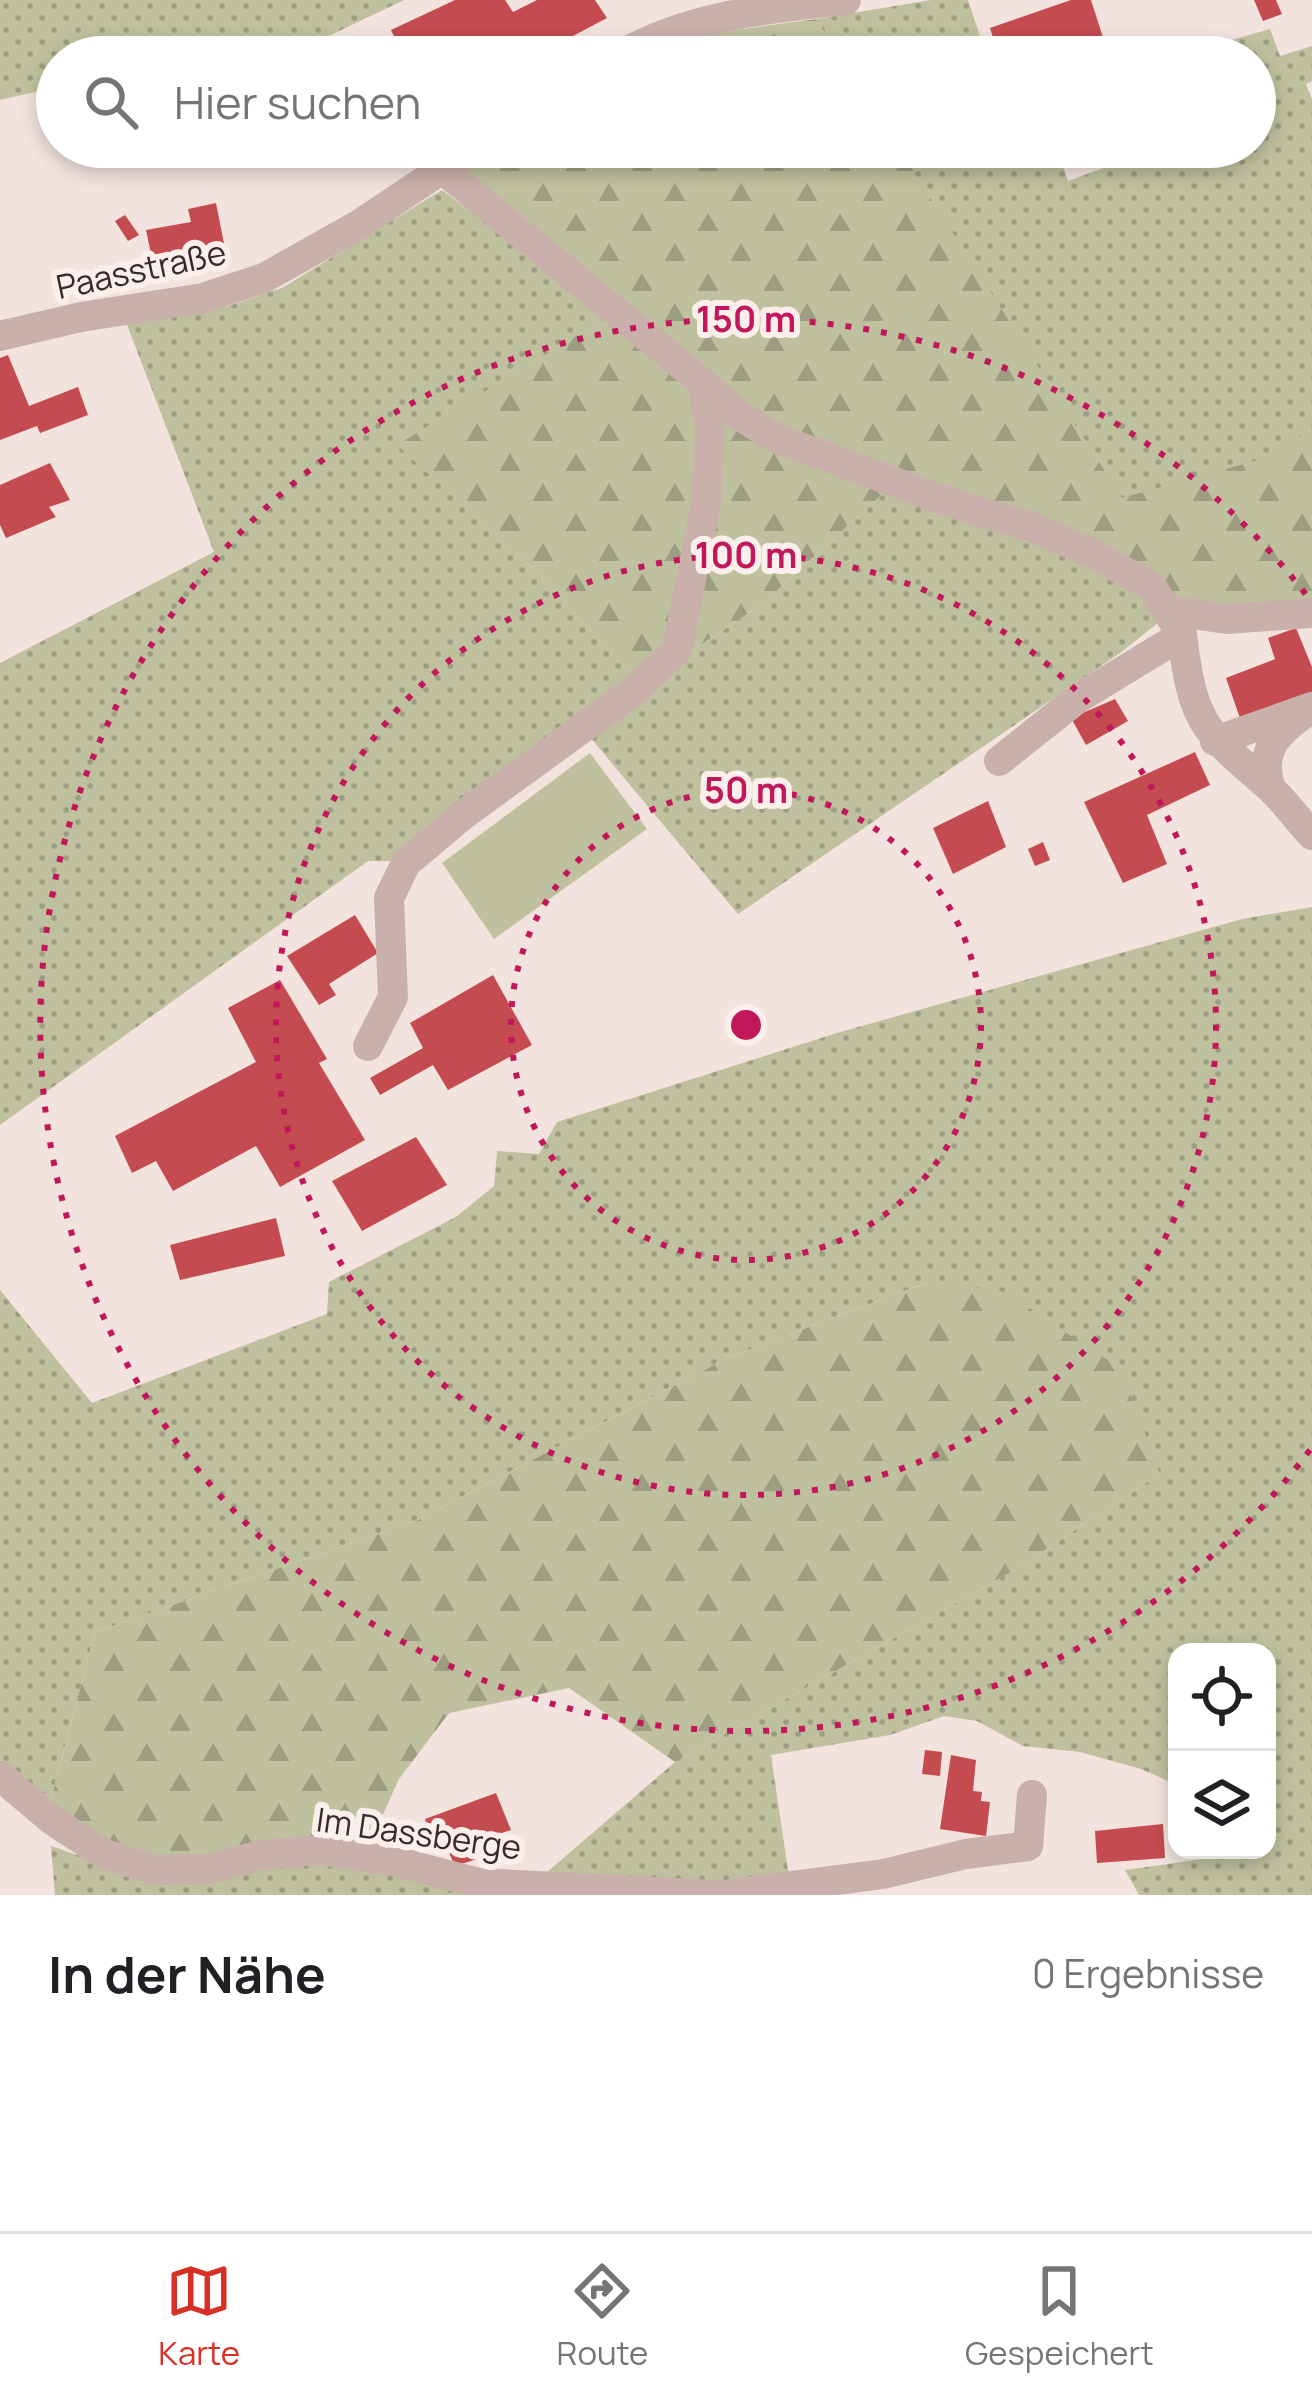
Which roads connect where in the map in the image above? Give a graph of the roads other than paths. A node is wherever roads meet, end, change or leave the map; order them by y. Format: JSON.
{"nodes":[{"id":1,"x":847,"y":0,"type":"edge"},
{"id":2,"x":653,"y":36,"type":"edge"},
{"id":3,"x":442,"y":169,"type":"joint"},
{"id":4,"x":0,"y":336,"type":"edge"},
{"id":5,"x":703,"y":383,"type":"junction"},
{"id":6,"x":1312,"y":613,"type":"edge"},
{"id":7,"x":1174,"y":622,"type":"junction"},
{"id":8,"x":1312,"y":707,"type":"edge"},
{"id":9,"x":1215,"y":741,"type":"junction"},
{"id":10,"x":999,"y":761,"type":"dead end"},
{"id":11,"x":1270,"y":788,"type":"junction"},
{"id":12,"x":1312,"y":835,"type":"edge"},
{"id":13,"x":368,"y":1046,"type":"dead end"},
{"id":14,"x":0,"y":1776,"type":"edge"},
{"id":15,"x":1031,"y":1795,"type":"dead end"},
{"id":16,"x":719,"y":1895,"type":"edge"}],
"edges":[{"from":1,"to":2,"type":"street"},
{"from":3,"to":4,"type":"street","name":"Paasstraße"},
{"from":3,"to":5,"type":"street"},
{"from":5,"to":7,"type":"street"},
{"from":5,"to":13,"type":"street"},
{"from":6,"to":7,"type":"street"},
{"from":7,"to":9,"type":"street"},
{"from":7,"to":10,"type":"street"},
{"from":8,"to":9,"type":"street"},
{"from":8,"to":11,"type":"street"},
{"from":9,"to":11,"type":"street"},
{"from":11,"to":12,"type":"street"},
{"from":14,"to":16,"type":"street","name":"Im Dassberge"},
{"from":15,"to":16,"type":"street","name":"Im Dassberge"}]}
